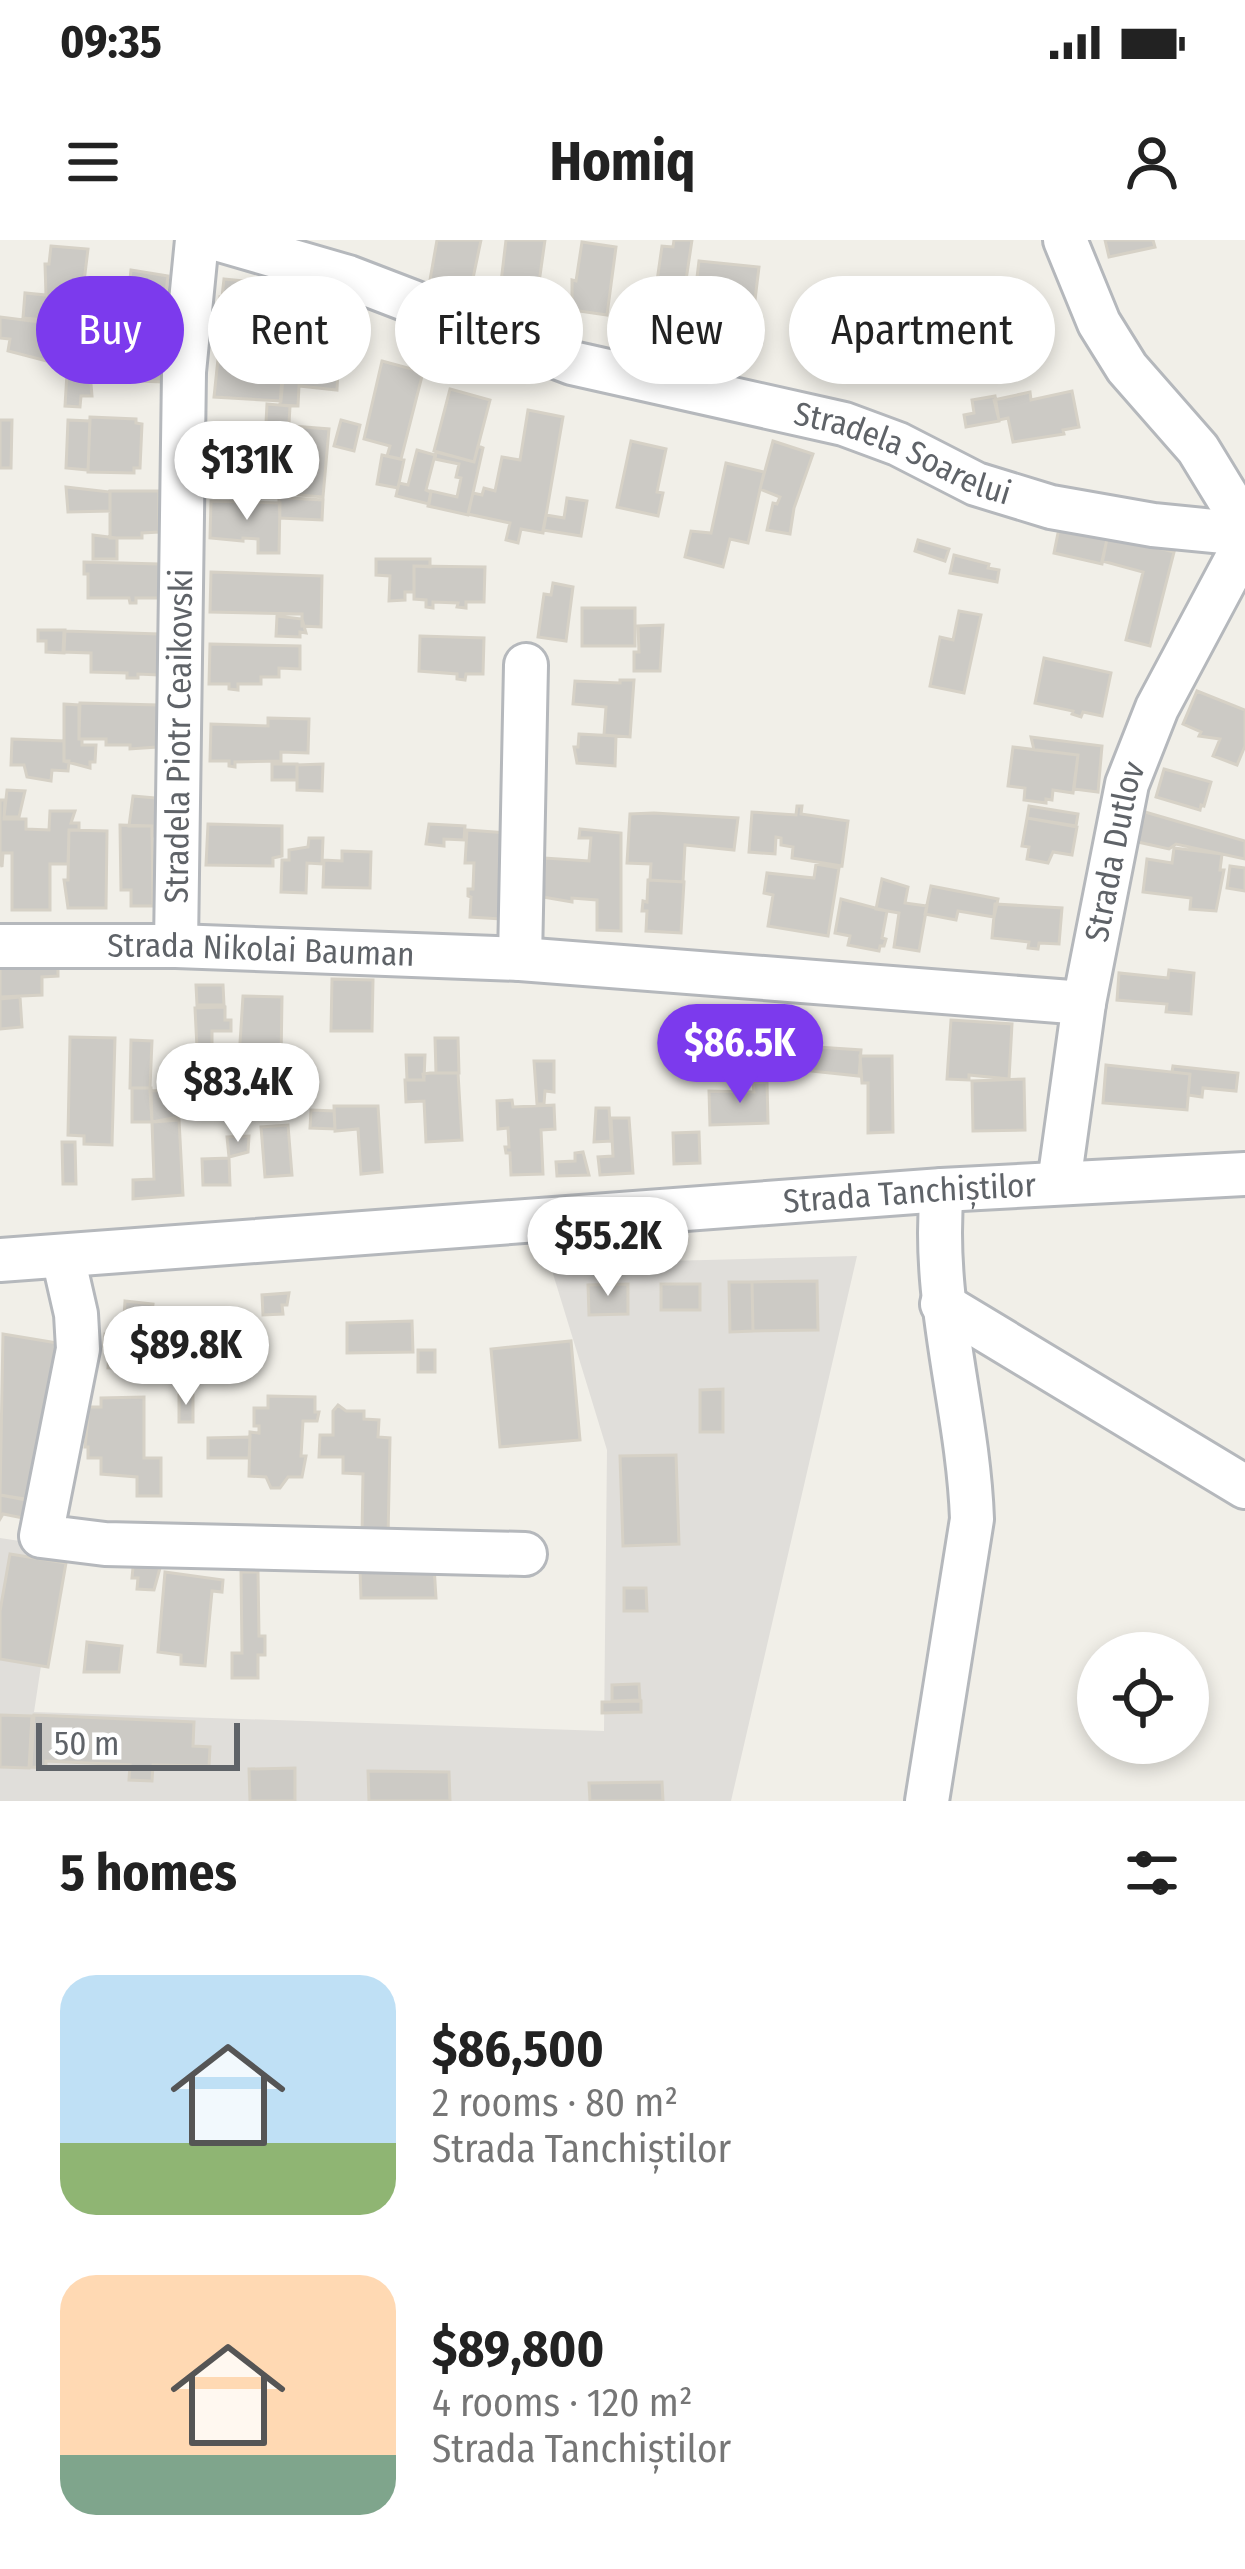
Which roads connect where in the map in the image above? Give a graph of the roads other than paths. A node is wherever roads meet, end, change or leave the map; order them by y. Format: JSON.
{"nodes":[{"id":1,"x":197,"y":240,"type":"edge"},
{"id":2,"x":220,"y":240,"type":"edge"},
{"id":3,"x":1065,"y":240,"type":"edge"},
{"id":4,"x":1245,"y":534,"type":"edge"},
{"id":5,"x":526,"y":665,"type":"dead end"},
{"id":6,"x":0,"y":946,"type":"edge"},
{"id":7,"x":176,"y":946,"type":"junction"},
{"id":8,"x":520,"y":958,"type":"junction"},
{"id":9,"x":1084,"y":1004,"type":"junction"},
{"id":10,"x":1245,"y":1174,"type":"edge"},
{"id":11,"x":1059,"y":1183,"type":"junction"},
{"id":12,"x":942,"y":1190,"type":"junction"},
{"id":13,"x":63,"y":1257,"type":"junction"},
{"id":14,"x":0,"y":1260,"type":"edge"},
{"id":15,"x":942,"y":1304,"type":"junction"},
{"id":16,"x":1245,"y":1487,"type":"edge"},
{"id":17,"x":525,"y":1554,"type":"dead end"},
{"id":18,"x":927,"y":1801,"type":"edge"}],
"edges":[{"from":1,"to":7,"type":"street","name":"Stradela Piotr Ceaikovski"},
{"from":2,"to":4,"type":"street","name":"Stradela Soarelui"},
{"from":3,"to":4,"type":"street"},
{"from":4,"to":9,"type":"street","name":"Strada Dutlov"},
{"from":5,"to":8,"type":"street"},
{"from":6,"to":7,"type":"street","name":"Strada Nikolai Bauman"},
{"from":7,"to":8,"type":"street","name":"Strada Nikolai Bauman"},
{"from":8,"to":9,"type":"street","name":"Strada Nikolai Bauman"},
{"from":9,"to":11,"type":"street","name":"Strada Dutlov"},
{"from":10,"to":11,"type":"street","name":"Strada Tanchiștilor"},
{"from":11,"to":12,"type":"street","name":"Strada Tanchiștilor"},
{"from":12,"to":13,"type":"street","name":"Strada Tanchiștilor"},
{"from":12,"to":15,"type":"street"},
{"from":13,"to":14,"type":"street","name":"Strada Tanchiștilor"},
{"from":13,"to":17,"type":"street"},
{"from":15,"to":16,"type":"street"},
{"from":15,"to":18,"type":"street"}]}
